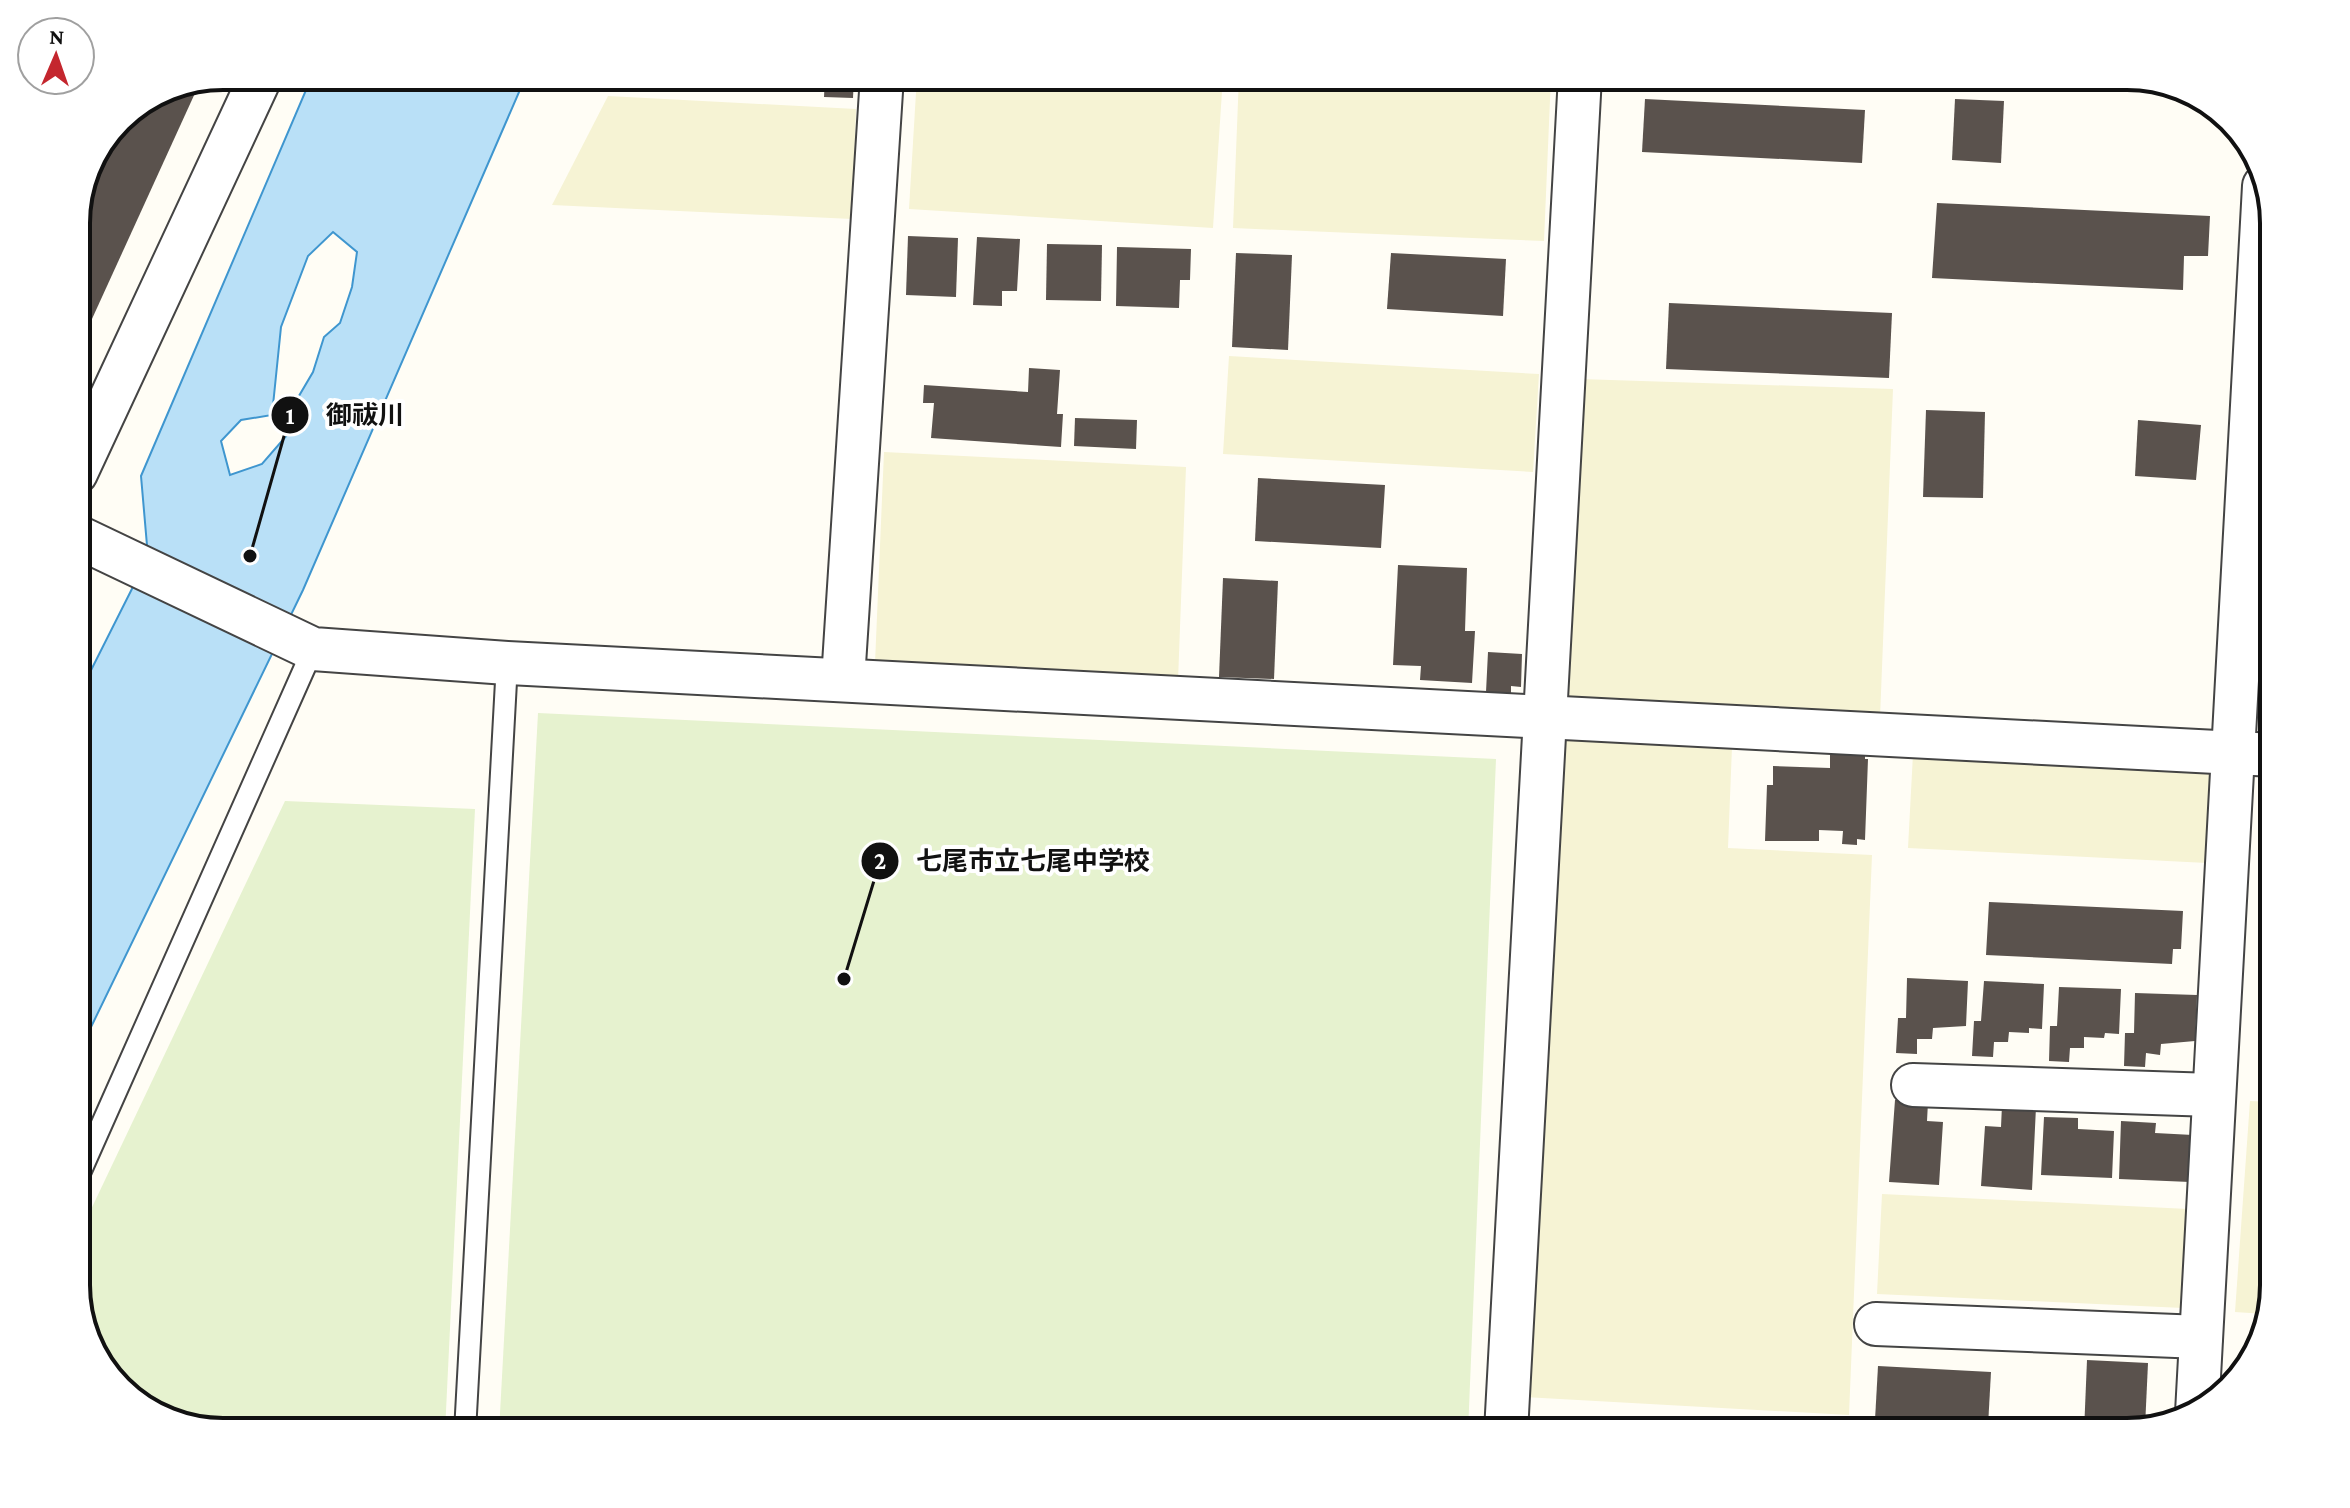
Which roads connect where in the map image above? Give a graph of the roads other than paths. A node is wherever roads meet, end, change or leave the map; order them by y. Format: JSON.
{"nodes":[{"id":1,"x":254,"y":90,"type":"edge"},
{"id":2,"x":881,"y":90,"type":"edge"},
{"id":3,"x":1579,"y":90,"type":"edge"},
{"id":4,"x":2260,"y":259,"type":"edge"},
{"id":5,"x":90,"y":443,"type":"edge"},
{"id":6,"x":90,"y":543,"type":"edge"},
{"id":7,"x":313,"y":649,"type":"junction"},
{"id":8,"x":507,"y":663,"type":"junction"},
{"id":9,"x":843,"y":680,"type":"junction"},
{"id":10,"x":1545,"y":716,"type":"junction"},
{"id":11,"x":2233,"y":752,"type":"junction"},
{"id":12,"x":2260,"y":754,"type":"edge"},
{"id":13,"x":1913,"y":1085,"type":"dead end"},
{"id":14,"x":2213,"y":1095,"type":"junction"},
{"id":15,"x":90,"y":1151,"type":"edge"},
{"id":16,"x":1876,"y":1324,"type":"dead end"},
{"id":17,"x":2201,"y":1337,"type":"junction"},
{"id":18,"x":2198,"y":1398,"type":"edge"},
{"id":19,"x":466,"y":1418,"type":"edge"},
{"id":20,"x":1507,"y":1418,"type":"edge"}],
"edges":[{"from":1,"to":5,"type":"street"},
{"from":2,"to":9,"type":"street"},
{"from":3,"to":10,"type":"street"},
{"from":4,"to":11,"type":"street"},
{"from":6,"to":7,"type":"street"},
{"from":7,"to":8,"type":"street"},
{"from":7,"to":15,"type":"lane"},
{"from":8,"to":9,"type":"street"},
{"from":8,"to":19,"type":"lane"},
{"from":9,"to":10,"type":"street"},
{"from":10,"to":11,"type":"street"},
{"from":10,"to":20,"type":"street"},
{"from":11,"to":12,"type":"street"},
{"from":11,"to":14,"type":"street"},
{"from":13,"to":14,"type":"street"},
{"from":14,"to":17,"type":"street"},
{"from":16,"to":17,"type":"street"},
{"from":17,"to":18,"type":"street"}]}
